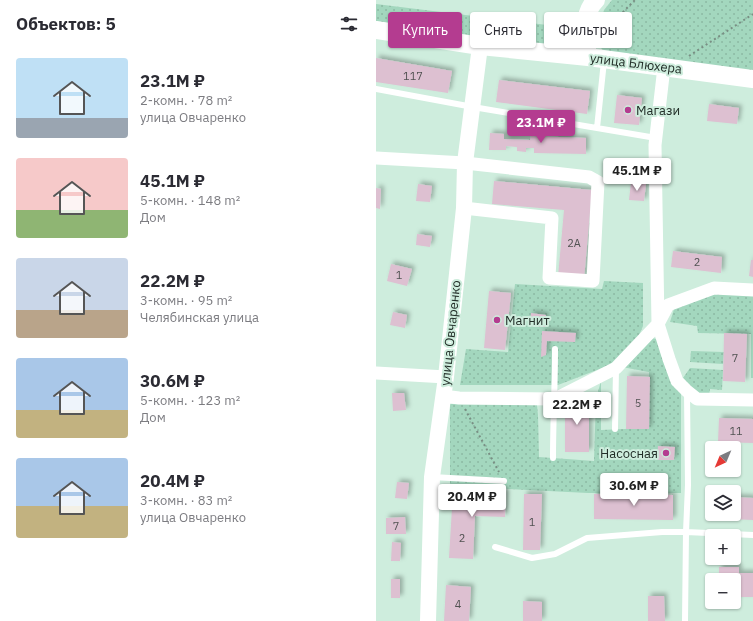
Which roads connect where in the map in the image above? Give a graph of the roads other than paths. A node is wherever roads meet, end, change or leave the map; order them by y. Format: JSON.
{"nodes":[{"id":1,"x":596,"y":0,"type":"edge"},
{"id":2,"x":376,"y":30,"type":"edge"},
{"id":3,"x":470,"y":44,"type":"edge"},
{"id":4,"x":480,"y":48,"type":"edge"},
{"id":5,"x":507,"y":48,"type":"edge"},
{"id":6,"x":602,"y":55,"type":"junction"},
{"id":7,"x":664,"y":67,"type":"junction"},
{"id":8,"x":753,"y":78,"type":"edge"},
{"id":9,"x":376,"y":89,"type":"edge"},
{"id":10,"x":473,"y":107,"type":"junction"},
{"id":11,"x":597,"y":128,"type":"junction"},
{"id":12,"x":656,"y":138,"type":"junction"},
{"id":13,"x":376,"y":158,"type":"edge"},
{"id":14,"x":465,"y":163,"type":"junction"},
{"id":15,"x":464,"y":208,"type":"junction"},
{"id":16,"x":753,"y":290,"type":"edge"},
{"id":17,"x":658,"y":324,"type":"junction"},
{"id":18,"x":555,"y":349,"type":"dead end"},
{"id":19,"x":616,"y":368,"type":"junction"},
{"id":20,"x":376,"y":373,"type":"edge"},
{"id":21,"x":446,"y":377,"type":"junction"},
{"id":22,"x":687,"y":391,"type":"junction"},
{"id":23,"x":451,"y":397,"type":"junction"},
{"id":24,"x":555,"y":399,"type":"junction"},
{"id":25,"x":753,"y":400,"type":"edge"},
{"id":26,"x":615,"y":430,"type":"dead end"},
{"id":27,"x":553,"y":458,"type":"dead end"},
{"id":28,"x":432,"y":477,"type":"junction"},
{"id":29,"x":504,"y":481,"type":"road end"},
{"id":30,"x":686,"y":532,"type":"junction"},
{"id":31,"x":753,"y":535,"type":"edge"},
{"id":32,"x":495,"y":547,"type":"dead end"},
{"id":33,"x":428,"y":621,"type":"edge"},
{"id":34,"x":685,"y":621,"type":"edge"}],
"edges":[{"from":1,"to":6,"type":"main road"},
{"from":2,"to":3,"type":"main road","name":"улица Блюхера"},
{"from":4,"to":10,"type":"street","name":"улица Овчаренко"},
{"from":5,"to":6,"type":"main road","name":"улица Блюхера"},
{"from":6,"to":7,"type":"main road","name":"улица Блюхера"},
{"from":6,"to":11,"type":"lane"},
{"from":7,"to":8,"type":"main road","name":"улица Блюхера"},
{"from":7,"to":12,"type":"street"},
{"from":9,"to":10,"type":"lane"},
{"from":10,"to":11,"type":"lane"},
{"from":10,"to":14,"type":"street","name":"улица Овчаренко"},
{"from":11,"to":12,"type":"lane"},
{"from":12,"to":17,"type":"street"},
{"from":13,"to":14,"type":"street"},
{"from":14,"to":15,"type":"street","name":"улица Овчаренко"},
{"from":14,"to":15,"type":"street"},
{"from":15,"to":21,"type":"street","name":"улица Овчаренко"},
{"from":16,"to":17,"type":"street"},
{"from":17,"to":19,"type":"street"},
{"from":17,"to":22,"type":"street"},
{"from":18,"to":24,"type":"lane"},
{"from":19,"to":24,"type":"street"},
{"from":19,"to":26,"type":"lane"},
{"from":20,"to":21,"type":"street"},
{"from":21,"to":23,"type":"street","name":"улица Овчаренко"},
{"from":22,"to":25,"type":"street"},
{"from":22,"to":30,"type":"lane"},
{"from":23,"to":24,"type":"street"},
{"from":23,"to":28,"type":"street","name":"улица Овчаренко"},
{"from":24,"to":27,"type":"lane"},
{"from":28,"to":29,"type":"lane"},
{"from":28,"to":33,"type":"street","name":"улица Овчаренко"},
{"from":30,"to":31,"type":"lane"},
{"from":30,"to":32,"type":"lane"},
{"from":30,"to":34,"type":"lane"}]}
